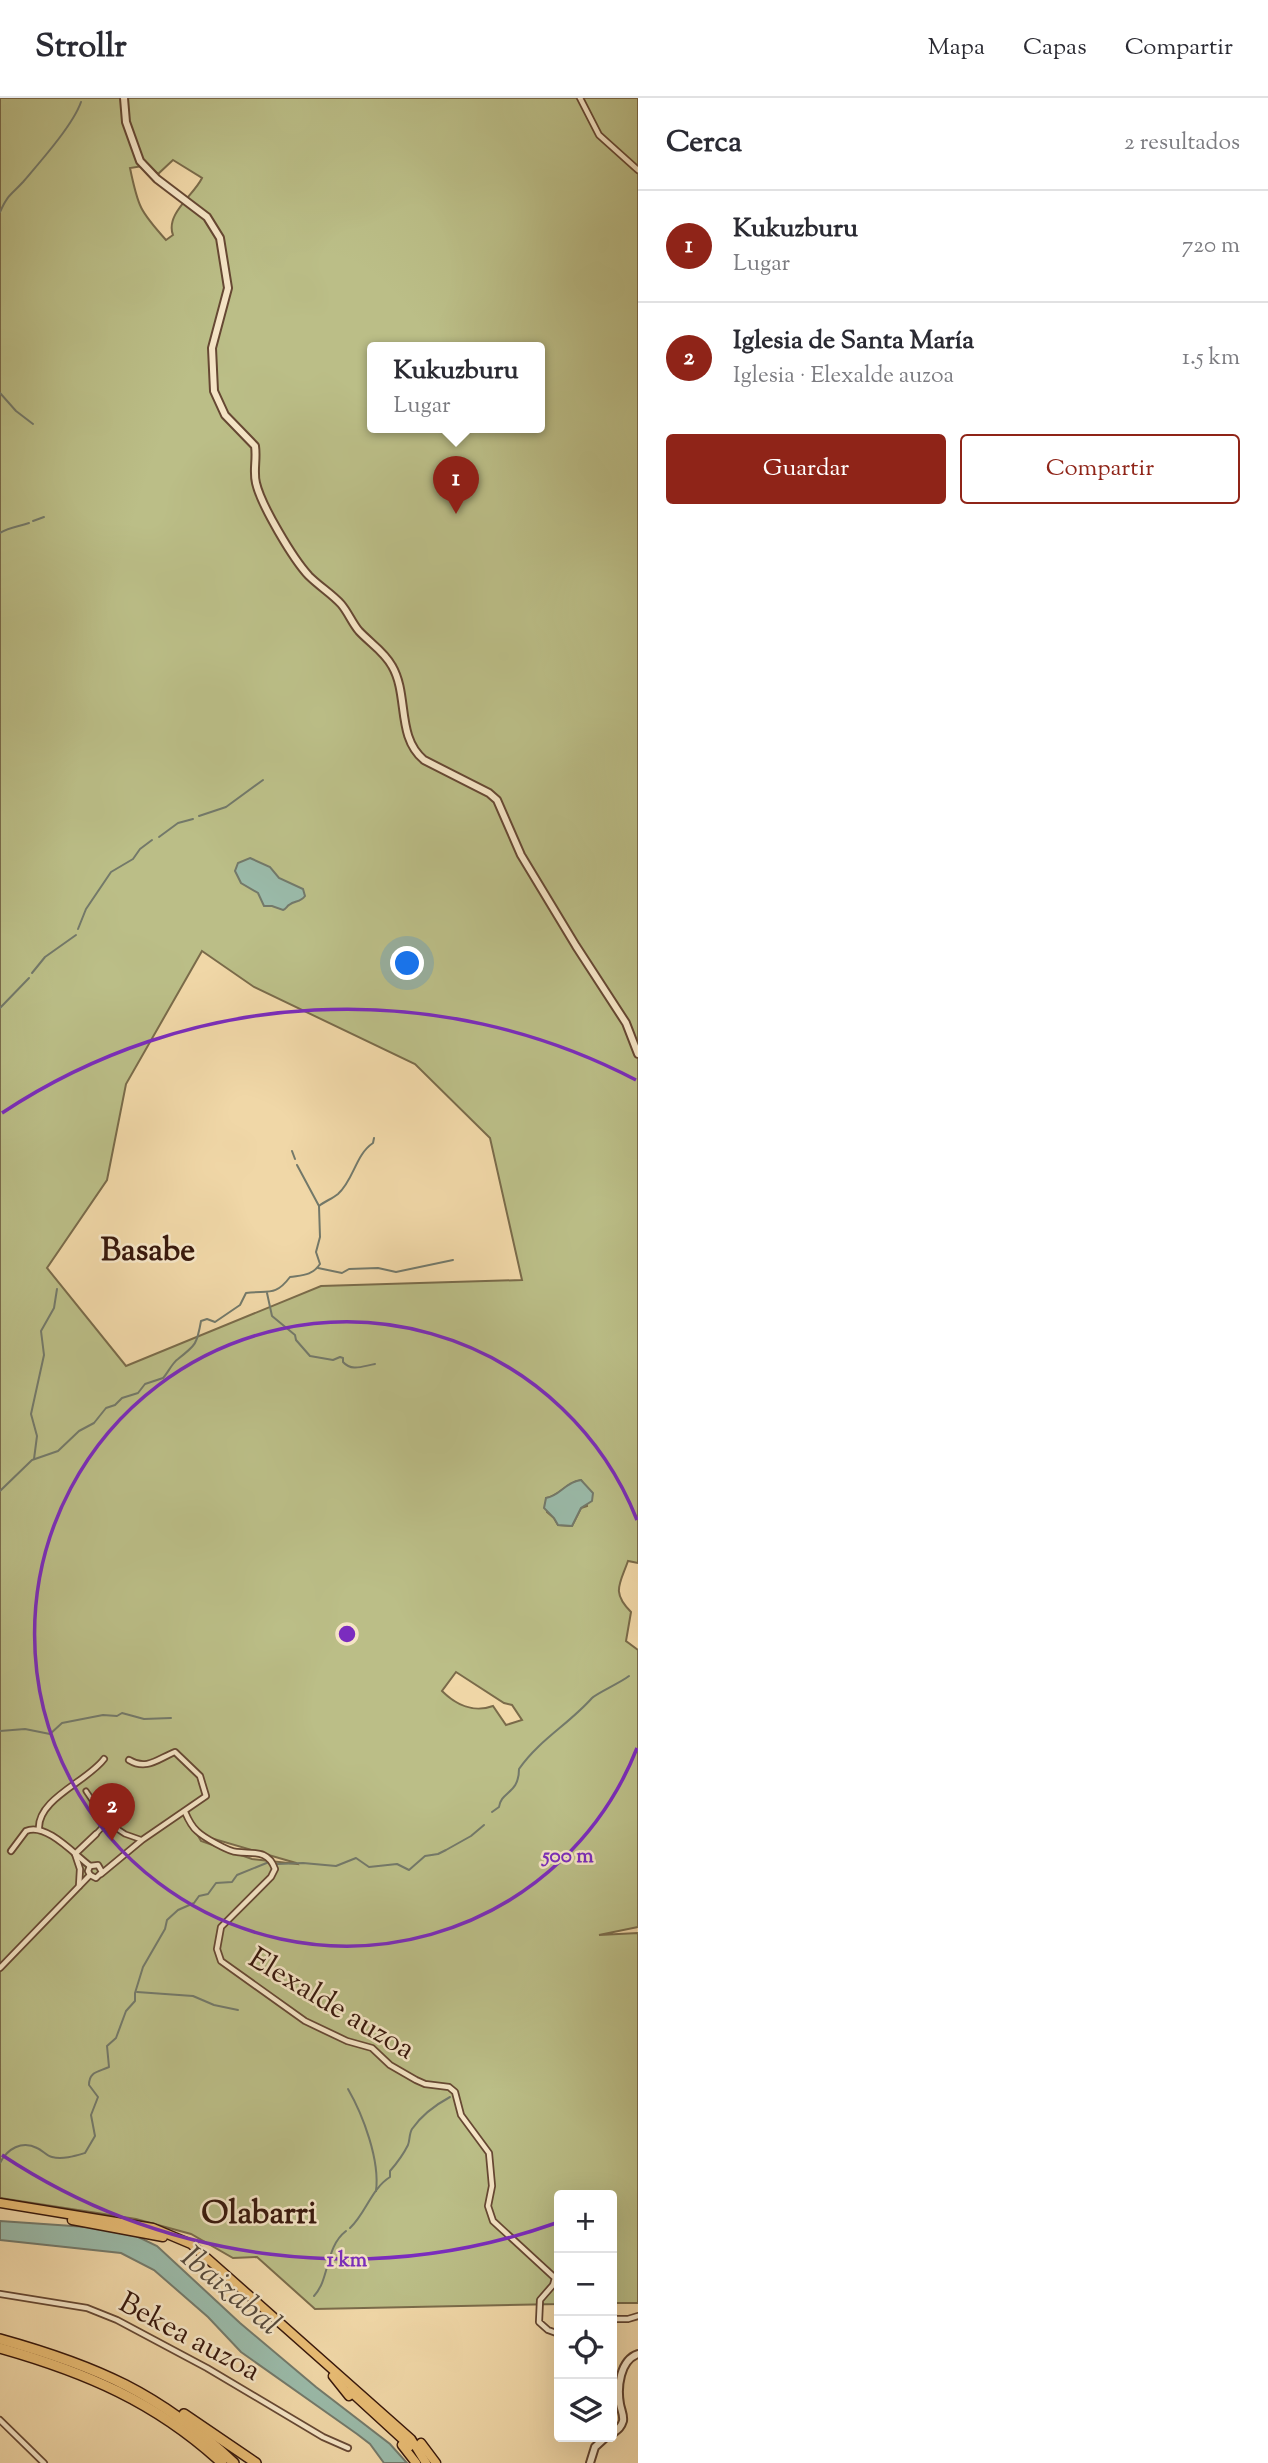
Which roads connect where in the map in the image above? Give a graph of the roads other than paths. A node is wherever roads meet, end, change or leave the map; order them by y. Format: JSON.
{"nodes":[{"id":1,"x":124,"y":98,"type":"edge"},
{"id":2,"x":580,"y":98,"type":"edge"},
{"id":3,"x":638,"y":170,"type":"edge"},
{"id":4,"x":638,"y":1054,"type":"edge"},
{"id":5,"x":104,"y":1759,"type":"dead end"},
{"id":6,"x":129,"y":1760,"type":"dead end"},
{"id":7,"x":86,"y":1791,"type":"dead end"},
{"id":8,"x":185,"y":1812,"type":"junction"},
{"id":9,"x":107,"y":1822,"type":"junction"},
{"id":10,"x":38,"y":1829,"type":"junction"},
{"id":11,"x":96,"y":1834,"type":"joint"},
{"id":12,"x":142,"y":1840,"type":"junction"},
{"id":13,"x":11,"y":1852,"type":"dead end"},
{"id":14,"x":75,"y":1854,"type":"junction"},
{"id":15,"x":80,"y":1869,"type":"junction"},
{"id":16,"x":90,"y":1871,"type":"junction"},
{"id":17,"x":101,"y":1874,"type":"junction"},
{"id":18,"x":79,"y":1886,"type":"junction"},
{"id":19,"x":0,"y":1968,"type":"edge"},
{"id":20,"x":0,"y":2203,"type":"edge"},
{"id":21,"x":0,"y":2209,"type":"edge"},
{"id":22,"x":0,"y":2294,"type":"edge"},
{"id":23,"x":638,"y":2316,"type":"edge"},
{"id":24,"x":617,"y":2319,"type":"edge"},
{"id":25,"x":554,"y":2332,"type":"edge"},
{"id":26,"x":0,"y":2339,"type":"edge"},
{"id":27,"x":0,"y":2348,"type":"edge"},
{"id":28,"x":638,"y":2354,"type":"edge"},
{"id":29,"x":139,"y":2391,"type":"junction"},
{"id":30,"x":374,"y":2405,"type":"junction"},
{"id":31,"x":0,"y":2420,"type":"edge"},
{"id":32,"x":177,"y":2425,"type":"junction"},
{"id":33,"x":617,"y":2430,"type":"edge"},
{"id":34,"x":600,"y":2442,"type":"edge"},
{"id":35,"x":348,"y":2448,"type":"dead end"},
{"id":36,"x":44,"y":2463,"type":"edge"},
{"id":37,"x":214,"y":2463,"type":"edge"},
{"id":38,"x":222,"y":2463,"type":"edge"},
{"id":39,"x":234,"y":2463,"type":"edge"},
{"id":40,"x":256,"y":2463,"type":"edge"},
{"id":41,"x":421,"y":2463,"type":"edge"},
{"id":42,"x":436,"y":2463,"type":"edge"},
{"id":43,"x":590,"y":2463,"type":"edge"}],
"edges":[{"from":1,"to":4,"type":"street"},
{"from":2,"to":3,"type":"street"},
{"from":5,"to":10,"type":"street"},
{"from":6,"to":8,"type":"street"},
{"from":7,"to":9,"type":"street"},
{"from":8,"to":12,"type":"street"},
{"from":8,"to":25,"type":"street","name":"Elexalde auzoa"},
{"from":9,"to":11,"type":"street"},
{"from":9,"to":12,"type":"street"},
{"from":10,"to":13,"type":"street"},
{"from":10,"to":14,"type":"street"},
{"from":11,"to":14,"type":"street"},
{"from":12,"to":17,"type":"street"},
{"from":14,"to":15,"type":"street"},
{"from":14,"to":16,"type":"street"},
{"from":15,"to":16,"type":"street"},
{"from":15,"to":18,"type":"street"},
{"from":16,"to":17,"type":"street"},
{"from":16,"to":17,"type":"street"},
{"from":16,"to":18,"type":"street"},
{"from":18,"to":19,"type":"street"},
{"from":20,"to":30,"type":"highway"},
{"from":21,"to":41,"type":"highway"},
{"from":22,"to":35,"type":"street","name":"Bekea auzoa"},
{"from":23,"to":24,"type":"street"},
{"from":26,"to":29,"type":"highway"},
{"from":27,"to":32,"type":"highway"},
{"from":28,"to":33,"type":"street"},
{"from":29,"to":39,"type":"highway"},
{"from":29,"to":40,"type":"highway"},
{"from":30,"to":41,"type":"highway"},
{"from":30,"to":42,"type":"highway"},
{"from":31,"to":36,"type":"street"},
{"from":32,"to":37,"type":"highway"},
{"from":32,"to":38,"type":"highway"},
{"from":34,"to":43,"type":"street"}]}
